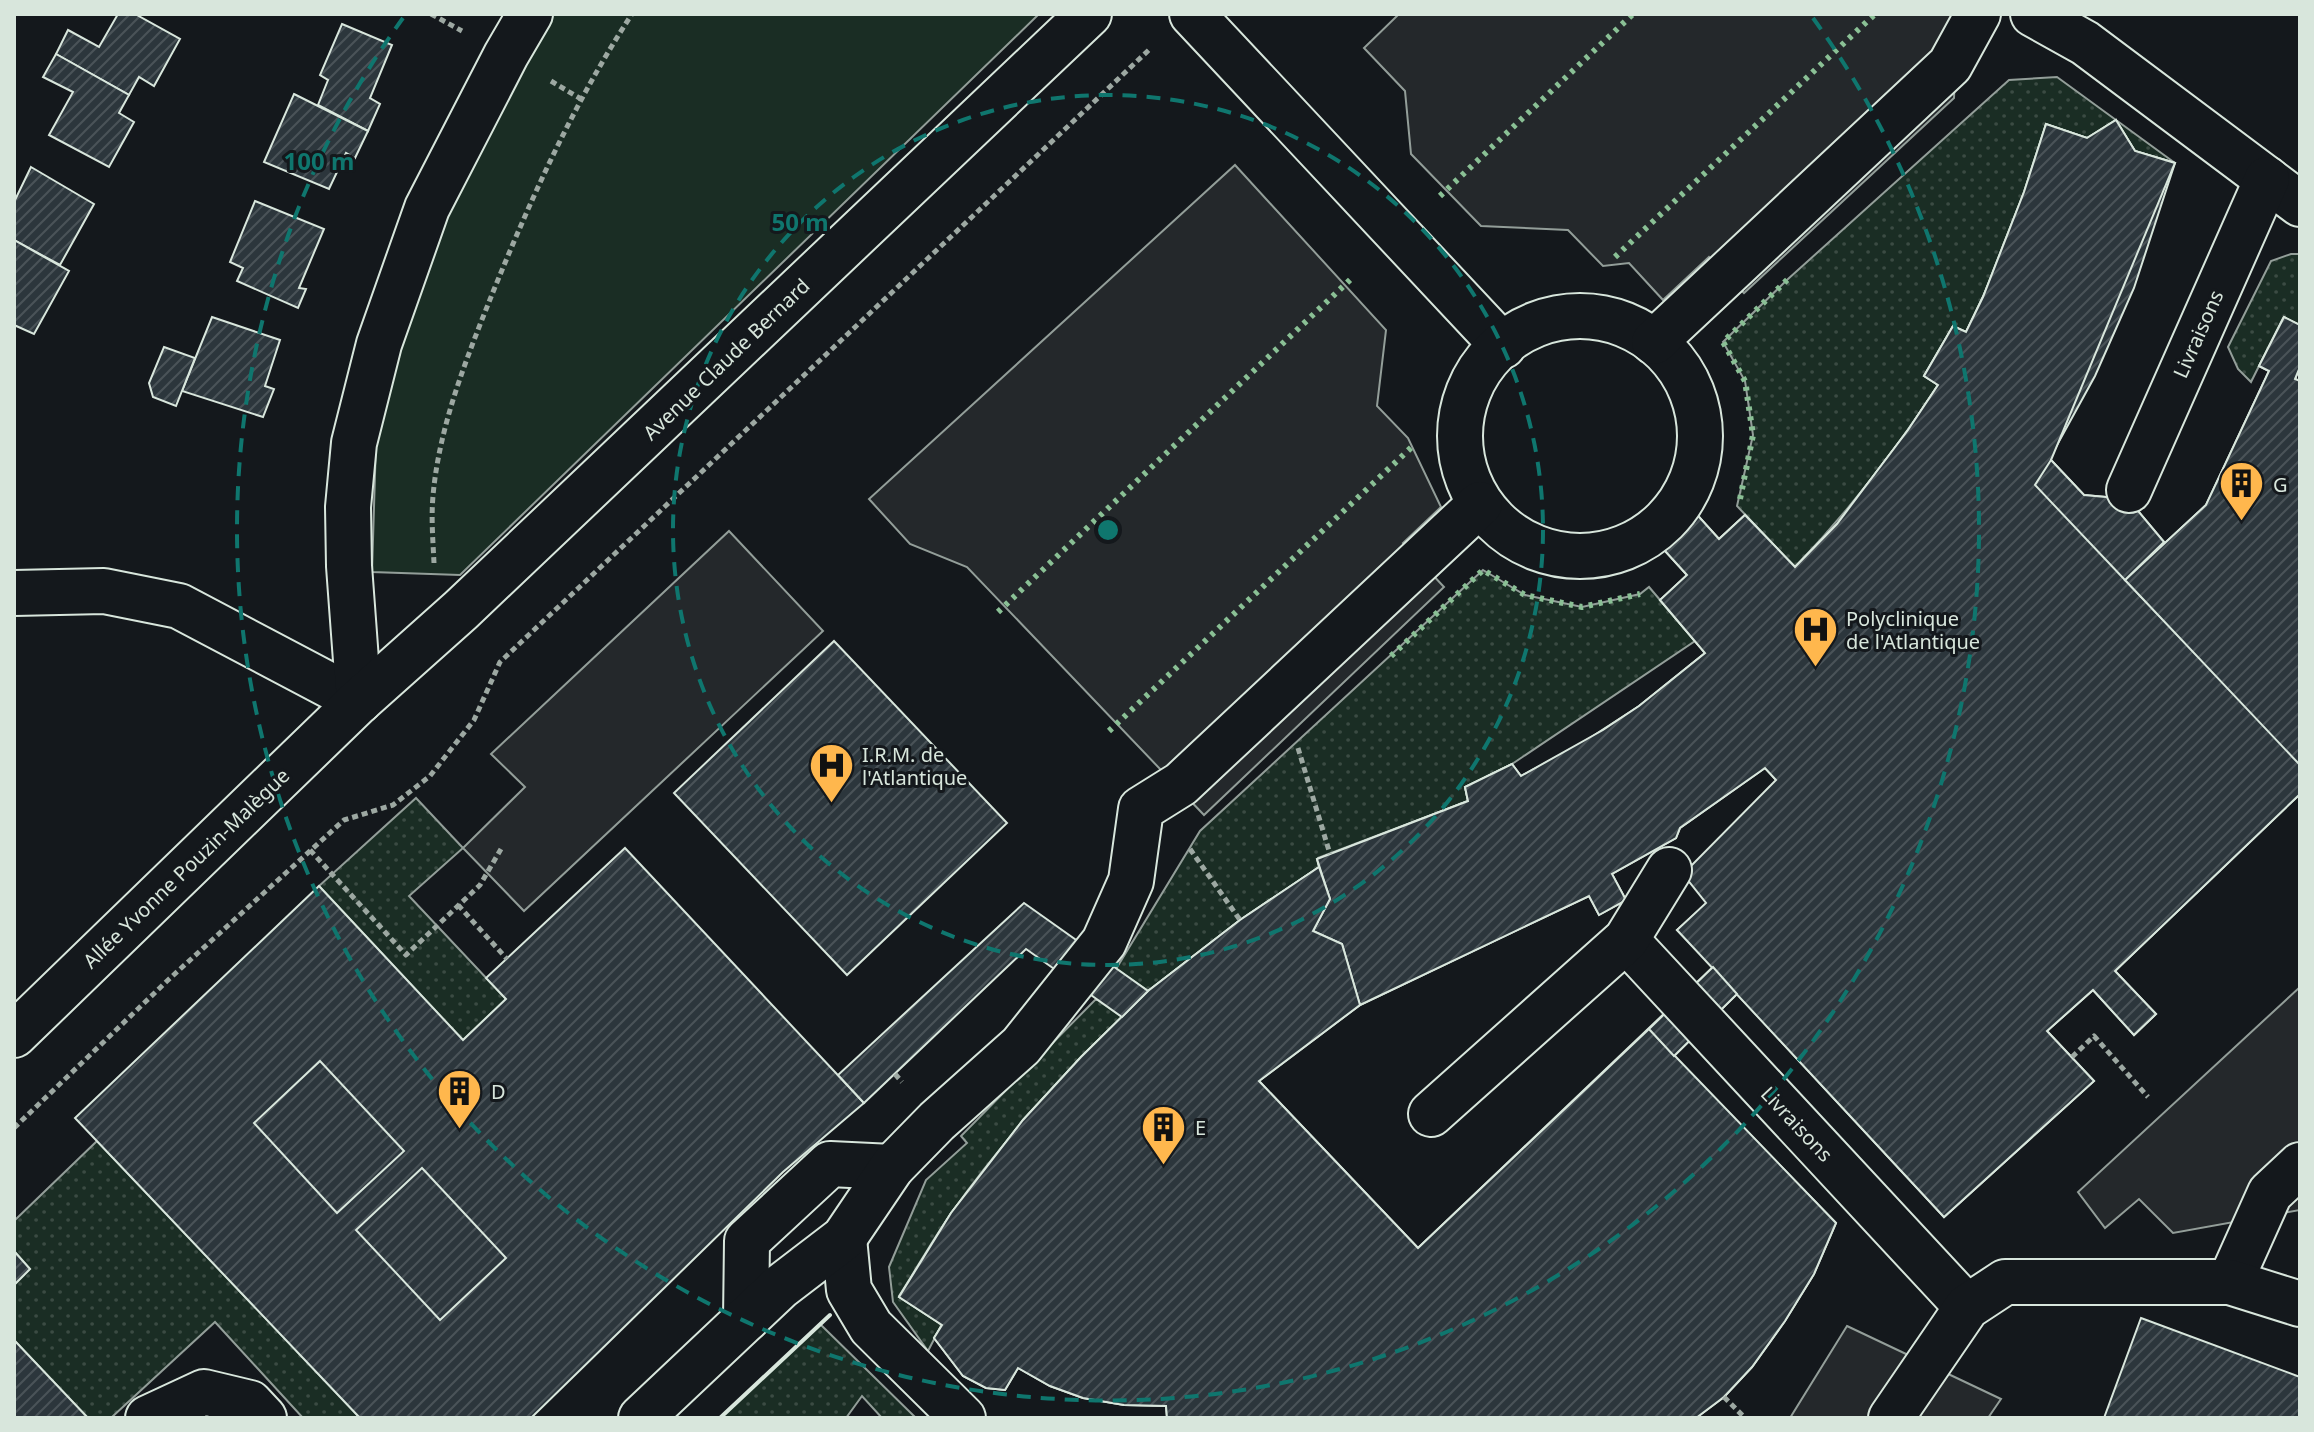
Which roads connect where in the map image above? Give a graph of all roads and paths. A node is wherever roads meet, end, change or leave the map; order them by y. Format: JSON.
{"nodes":[{"id":1,"x":530,"y":14,"type":"edge"},
{"id":2,"x":632,"y":14,"type":"edge"},
{"id":3,"x":1089,"y":14,"type":"edge"},
{"id":4,"x":1192,"y":14,"type":"edge"},
{"id":5,"x":1978,"y":14,"type":"edge"},
{"id":6,"x":2033,"y":14,"type":"edge"},
{"id":7,"x":1152,"y":47,"type":"dead end"},
{"id":8,"x":2284,"y":191,"type":"edge"},
{"id":9,"x":1654,"y":342,"type":"junction"},
{"id":10,"x":1503,"y":346,"type":"junction"},
{"id":11,"x":2129,"y":490,"type":"dead end"},
{"id":12,"x":1480,"y":504,"type":"junction"},
{"id":13,"x":14,"y":593,"type":"edge"},
{"id":14,"x":461,"y":610,"type":"junction"},
{"id":15,"x":500,"y":662,"type":"junction"},
{"id":16,"x":359,"y":701,"type":"junction"},
{"id":17,"x":1265,"y":704,"type":"junction"},
{"id":18,"x":501,"y":849,"type":"dead end"},
{"id":19,"x":310,"y":850,"type":"junction"},
{"id":20,"x":1330,"y":854,"type":"dead end"},
{"id":21,"x":1669,"y":870,"type":"dead end"},
{"id":22,"x":1206,"y":875,"type":"dead end"},
{"id":23,"x":458,"y":905,"type":"junction"},
{"id":24,"x":1240,"y":920,"type":"dead end"},
{"id":25,"x":1626,"y":940,"type":"junction"},
{"id":26,"x":507,"y":959,"type":"dead end"},
{"id":27,"x":14,"y":1035,"type":"edge"},
{"id":28,"x":2072,"y":1057,"type":"dead end"},
{"id":29,"x":2148,"y":1097,"type":"dead end"},
{"id":30,"x":1431,"y":1114,"type":"dead end"},
{"id":31,"x":14,"y":1128,"type":"edge"},
{"id":32,"x":2300,"y":1165,"type":"edge"},
{"id":33,"x":892,"y":1167,"type":"junction"},
{"id":34,"x":844,"y":1238,"type":"junction"},
{"id":35,"x":2230,"y":1282,"type":"junction"},
{"id":36,"x":2300,"y":1304,"type":"edge"},
{"id":37,"x":1967,"y":1307,"type":"junction"},
{"id":38,"x":746,"y":1319,"type":"junction"},
{"id":39,"x":1724,"y":1397,"type":"dead end"},
{"id":40,"x":148,"y":1418,"type":"edge"},
{"id":41,"x":264,"y":1418,"type":"edge"},
{"id":42,"x":641,"y":1418,"type":"edge"},
{"id":43,"x":963,"y":1418,"type":"edge"},
{"id":44,"x":1745,"y":1418,"type":"edge"},
{"id":45,"x":1891,"y":1418,"type":"edge"}],
"edges":[{"from":1,"to":16,"type":"street"},
{"from":2,"to":14,"type":"path"},
{"from":3,"to":14,"type":"street","name":"Avenue Claude Bernard"},
{"from":4,"to":10,"type":"street"},
{"from":5,"to":9,"type":"street"},
{"from":6,"to":8,"type":"street"},
{"from":7,"to":15,"type":"path"},
{"from":8,"to":11,"type":"street","name":"Livraisons"},
{"from":9,"to":10,"type":"street"},
{"from":9,"to":12,"type":"street"},
{"from":10,"to":12,"type":"street"},
{"from":12,"to":17,"type":"street"},
{"from":13,"to":16,"type":"street"},
{"from":14,"to":15,"type":"path"},
{"from":14,"to":16,"type":"street","name":"Avenue Claude Bernard"},
{"from":15,"to":19,"type":"path"},
{"from":16,"to":27,"type":"street","name":"Allée Yvonne Pouzin-Malègue"},
{"from":17,"to":20,"type":"path"},
{"from":17,"to":33,"type":"street"},
{"from":18,"to":23,"type":"path"},
{"from":19,"to":23,"type":"path"},
{"from":19,"to":31,"type":"path"},
{"from":21,"to":25,"type":"street"},
{"from":22,"to":24,"type":"path"},
{"from":23,"to":26,"type":"path"},
{"from":25,"to":30,"type":"street"},
{"from":25,"to":37,"type":"street","name":"Livraisons"},
{"from":28,"to":29,"type":"path"},
{"from":32,"to":35,"type":"street"},
{"from":33,"to":34,"type":"street"},
{"from":33,"to":38,"type":"street"},
{"from":34,"to":38,"type":"street"},
{"from":34,"to":43,"type":"street"},
{"from":35,"to":36,"type":"street"},
{"from":35,"to":37,"type":"street"},
{"from":37,"to":45,"type":"street"},
{"from":38,"to":42,"type":"street"},
{"from":39,"to":44,"type":"path"},
{"from":40,"to":41,"type":"street"}]}
